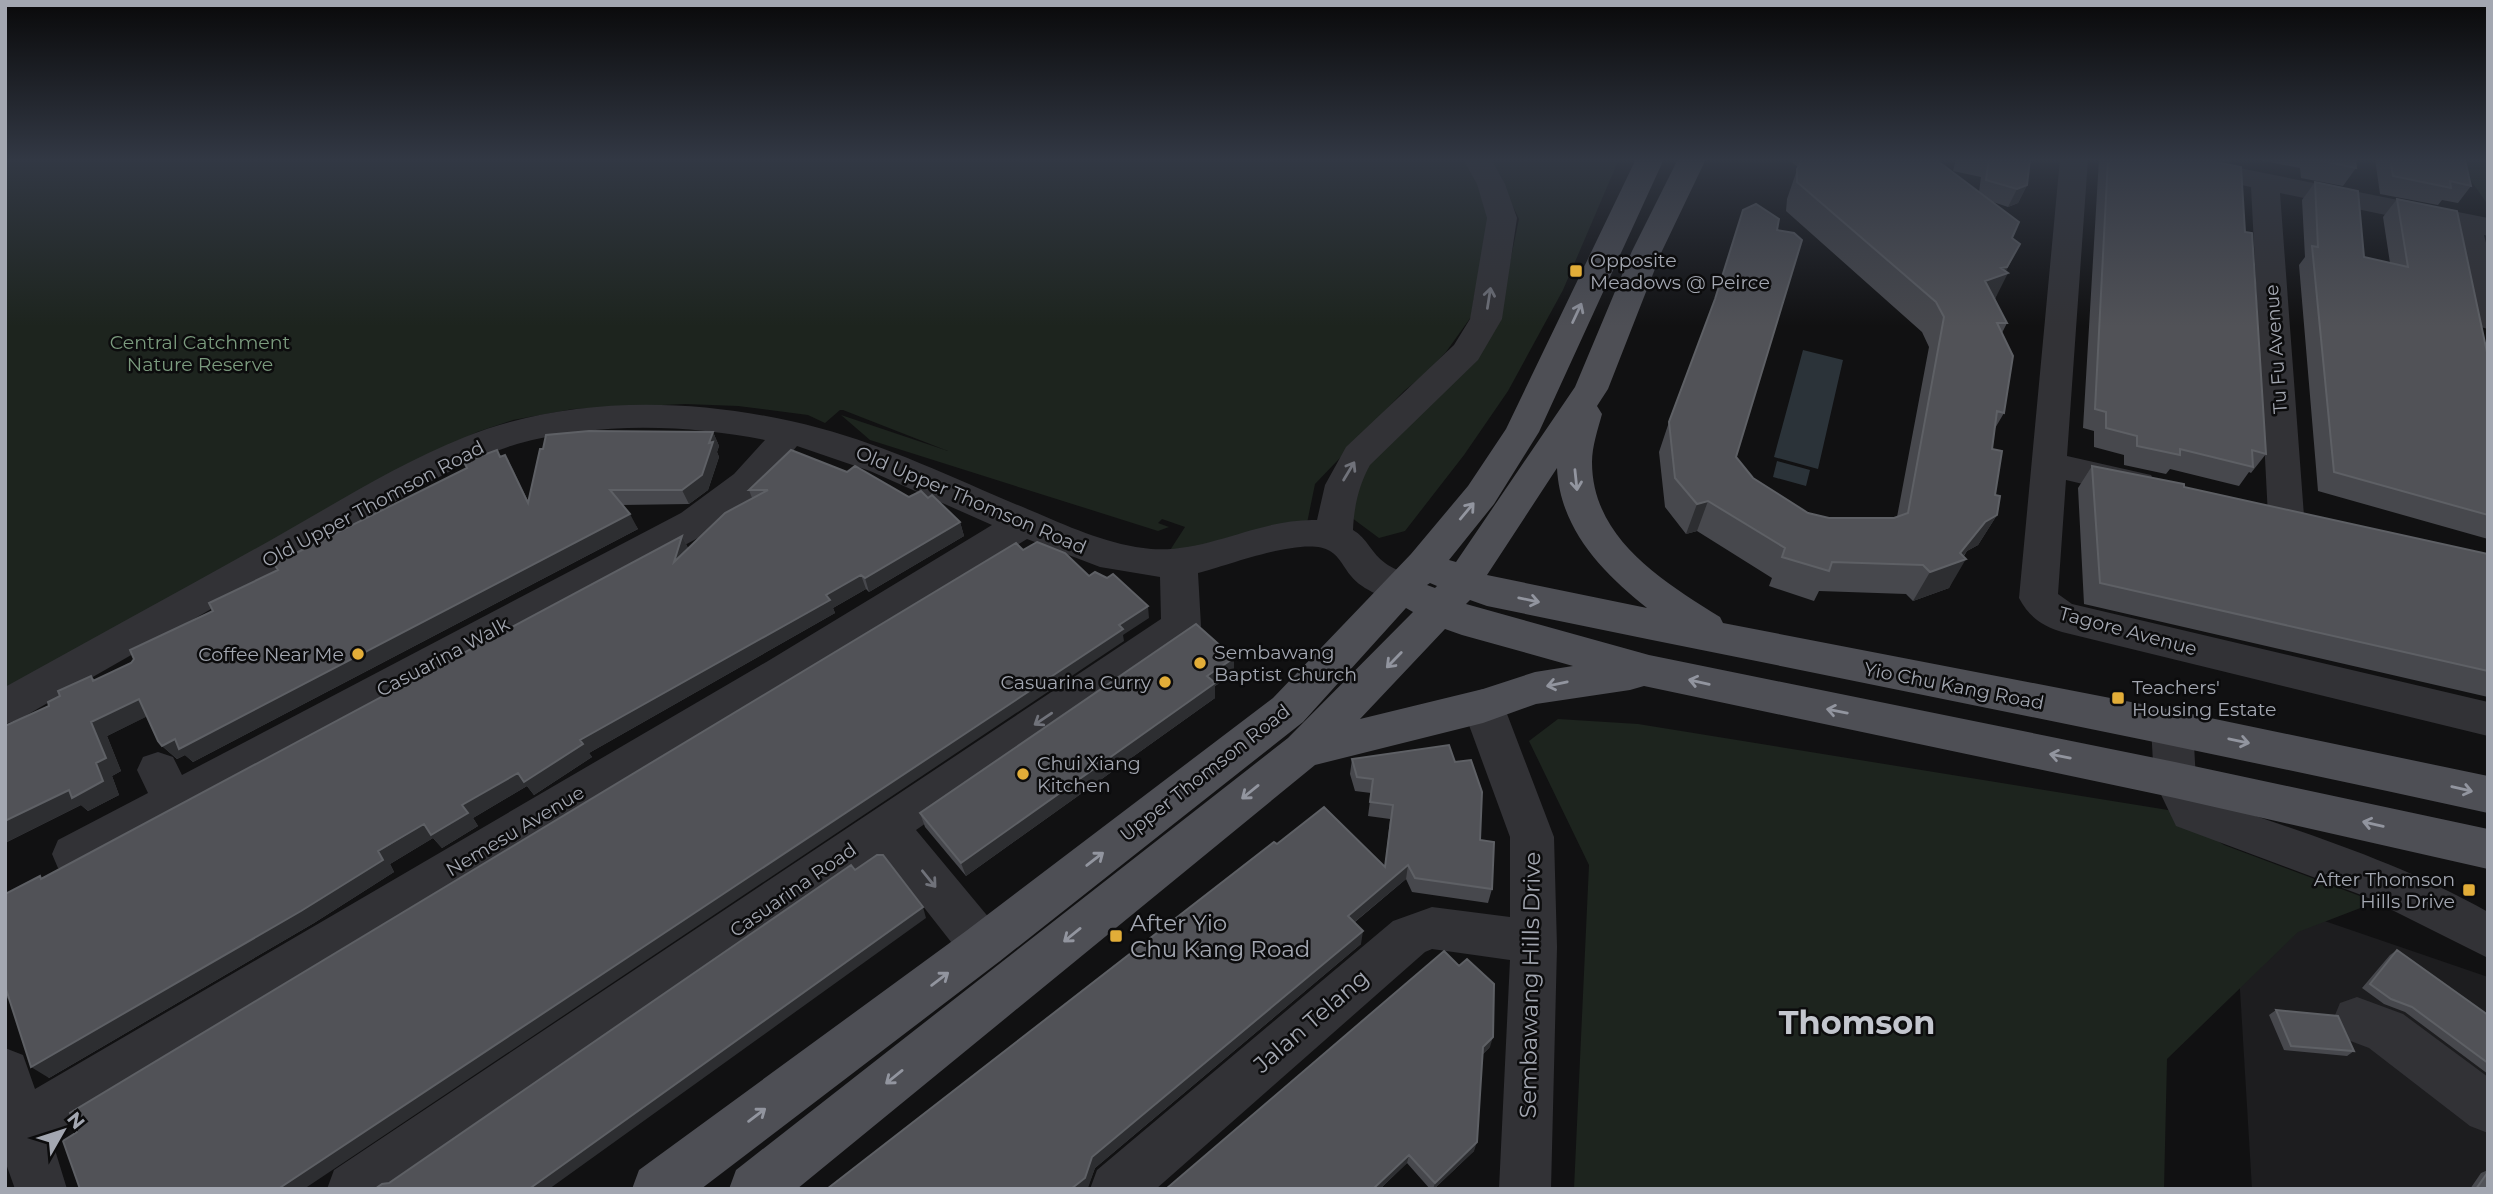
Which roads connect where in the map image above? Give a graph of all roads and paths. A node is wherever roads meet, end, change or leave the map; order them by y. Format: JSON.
{"nodes":[{"id":1,"x":1501,"y":215,"type":"edge"},
{"id":2,"x":1624,"y":215,"type":"edge"},
{"id":3,"x":1665,"y":215,"type":"edge"},
{"id":4,"x":2069,"y":215,"type":"edge"},
{"id":5,"x":2268,"y":215,"type":"edge"},
{"id":6,"x":2427,"y":215,"type":"edge"},
{"id":7,"x":2477,"y":225,"type":"edge"},
{"id":8,"x":2488,"y":318,"type":"edge"},
{"id":9,"x":1591,"y":389,"type":"junction"},
{"id":10,"x":788,"y":432,"type":"junction"},
{"id":11,"x":2048,"y":464,"type":"junction"},
{"id":12,"x":2168,"y":491,"type":"edge"},
{"id":13,"x":2247,"y":508,"type":"edge"},
{"id":14,"x":1024,"y":523,"type":"junction"},
{"id":15,"x":1345,"y":544,"type":"junction"},
{"id":16,"x":1179,"y":563,"type":"junction"},
{"id":17,"x":1414,"y":576,"type":"junction"},
{"id":18,"x":1451,"y":596,"type":"junction"},
{"id":19,"x":1726,"y":640,"type":"junction"},
{"id":20,"x":1649,"y":671,"type":"junction"},
{"id":21,"x":2000,"y":695,"type":"junction"},
{"id":22,"x":1483,"y":706,"type":"junction"},
{"id":23,"x":5,"y":707,"type":"edge"},
{"id":24,"x":2488,"y":719,"type":"edge"},
{"id":25,"x":2172,"y":727,"type":"junction"},
{"id":26,"x":1303,"y":750,"type":"junction"},
{"id":27,"x":2129,"y":770,"type":"junction"},
{"id":28,"x":2488,"y":795,"type":"edge"},
{"id":29,"x":2183,"y":796,"type":"junction"},
{"id":30,"x":886,"y":826,"type":"junction"},
{"id":31,"x":2488,"y":849,"type":"edge"},
{"id":32,"x":74,"y":853,"type":"dead end"},
{"id":33,"x":2488,"y":937,"type":"edge"},
{"id":34,"x":983,"y":946,"type":"junction"},
{"id":35,"x":1534,"y":947,"type":"junction"},
{"id":36,"x":2357,"y":1020,"type":"dead end"},
{"id":37,"x":5,"y":1072,"type":"edge"},
{"id":38,"x":2488,"y":1108,"type":"edge"},
{"id":39,"x":14,"y":1131,"type":"edge"},
{"id":40,"x":692,"y":1172,"type":"edge"},
{"id":41,"x":41,"y":1189,"type":"edge"},
{"id":42,"x":353,"y":1189,"type":"edge"},
{"id":43,"x":658,"y":1189,"type":"edge"},
{"id":44,"x":755,"y":1189,"type":"edge"},
{"id":45,"x":1116,"y":1189,"type":"edge"},
{"id":46,"x":1525,"y":1189,"type":"edge"}],
"edges":[{"from":15,"to":1,"type":"street","one_way":true},
{"from":17,"to":2,"type":"main road","name":"Upper Thomson Road","one_way":true},
{"from":3,"to":9,"type":"main road","name":"Upper Thomson Road"},
{"from":4,"to":11,"type":"street","name":"Tagore Avenue"},
{"from":5,"to":13,"type":"street","name":"Tu Fu Avenue"},
{"from":6,"to":7,"type":"street"},
{"from":7,"to":8,"type":"street"},
{"from":9,"to":18,"type":"main road","name":"Upper Thomson Road"},
{"from":9,"to":19,"type":"main road","one_way":true},
{"from":10,"to":14,"type":"street","name":"Old Upper Thomson Road"},
{"from":10,"to":23,"type":"street","name":"Old Upper Thomson Road"},
{"from":10,"to":32,"type":"street","name":"Casuarina Walk"},
{"from":11,"to":12,"type":"street"},
{"from":11,"to":24,"type":"street","name":"Tagore Avenue"},
{"from":14,"to":16,"type":"street","name":"Old Upper Thomson Road"},
{"from":14,"to":39,"type":"street","name":"Nemesu Avenue"},
{"from":15,"to":16,"type":"street","name":"Old Upper Thomson Road"},
{"from":15,"to":17,"type":"street"},
{"from":16,"to":30,"type":"street","name":"Casuarina Road","one_way":true},
{"from":17,"to":18,"type":"main road","name":"Yio Chu Kang Road"},
{"from":34,"to":17,"type":"main road","name":"Upper Thomson Road","one_way":true},
{"from":18,"to":19,"type":"main road","name":"Yio Chu Kang Road","one_way":true},
{"from":18,"to":20,"type":"main road","name":"Yio Chu Kang Road"},
{"from":18,"to":26,"type":"main road","name":"Upper Thomson Road","one_way":true},
{"from":19,"to":21,"type":"main road","name":"Yio Chu Kang Road"},
{"from":20,"to":22,"type":"main road","one_way":true},
{"from":27,"to":20,"type":"main road","name":"Yio Chu Kang Road","one_way":true},
{"from":21,"to":25,"type":"main road","name":"Yio Chu Kang Road"},
{"from":21,"to":27,"type":"main road"},
{"from":22,"to":26,"type":"main road"},
{"from":22,"to":35,"type":"street","name":"Sembawang Hills Drive"},
{"from":25,"to":28,"type":"main road","name":"Yio Chu Kang Road","one_way":true},
{"from":25,"to":29,"type":"street"},
{"from":26,"to":44,"type":"main road","name":"Upper Thomson Road","one_way":true},
{"from":27,"to":29,"type":"street"},
{"from":31,"to":29,"type":"main road","one_way":true},
{"from":29,"to":33,"type":"street"},
{"from":30,"to":34,"type":"street","one_way":true},
{"from":30,"to":42,"type":"street","name":"Casuarina Road"},
{"from":40,"to":34,"type":"main road","name":"Upper Thomson Road","one_way":true},
{"from":35,"to":45,"type":"street","name":"Jalan Telang"},
{"from":35,"to":46,"type":"street","name":"Sembawang Hills Drive"},
{"from":36,"to":38,"type":"street"},
{"from":37,"to":39,"type":"street"},
{"from":39,"to":41,"type":"street"},
{"from":40,"to":43,"type":"main road","name":"Upper Thomson Road"}]}
